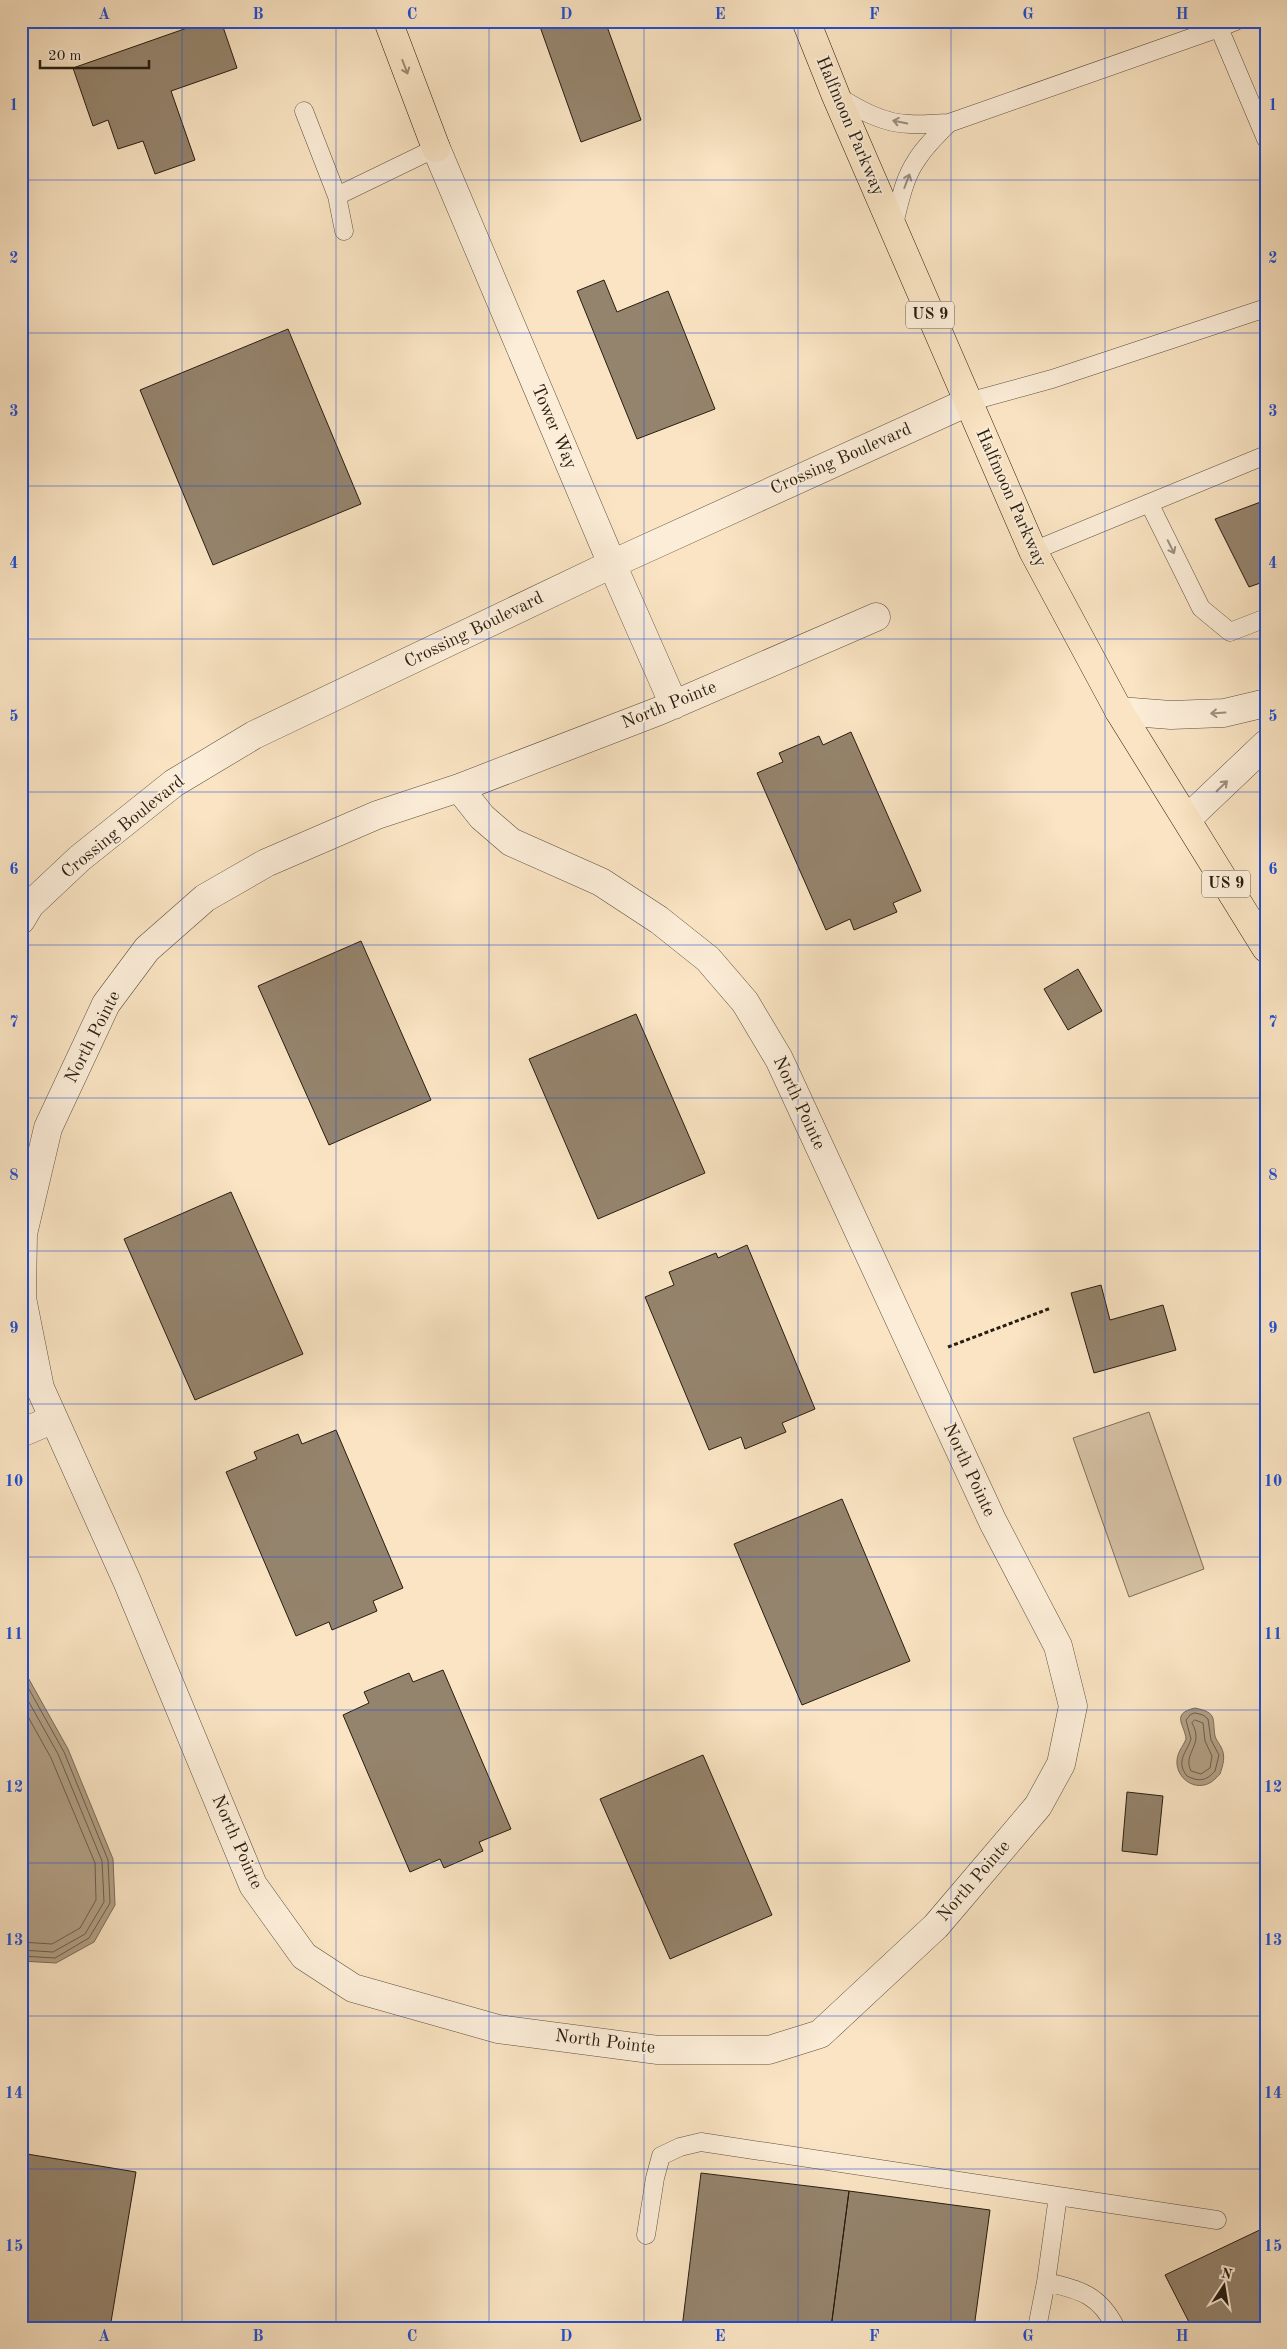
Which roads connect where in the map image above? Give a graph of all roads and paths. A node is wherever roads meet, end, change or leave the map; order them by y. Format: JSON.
{"nodes":[{"id":1,"x":388,"y":21,"type":"edge"},
{"id":2,"x":806,"y":21,"type":"edge"},
{"id":3,"x":1236,"y":21,"type":"edge"},
{"id":4,"x":1219,"y":28,"type":"junction"},
{"id":5,"x":836,"y":96,"type":"junction"},
{"id":6,"x":304,"y":111,"type":"dead end"},
{"id":7,"x":949,"y":122,"type":"junction"},
{"id":8,"x":1266,"y":139,"type":"edge"},
{"id":9,"x":436,"y":148,"type":"junction"},
{"id":10,"x":337,"y":196,"type":"junction"},
{"id":11,"x":893,"y":227,"type":"junction"},
{"id":12,"x":344,"y":230,"type":"dead end"},
{"id":13,"x":1266,"y":308,"type":"edge"},
{"id":14,"x":968,"y":402,"type":"junction"},
{"id":15,"x":1266,"y":455,"type":"edge"},
{"id":16,"x":1149,"y":504,"type":"junction"},
{"id":17,"x":1033,"y":551,"type":"junction"},
{"id":18,"x":612,"y":564,"type":"junction"},
{"id":19,"x":876,"y":617,"type":"dead end"},
{"id":20,"x":1266,"y":618,"type":"edge"},
{"id":21,"x":1266,"y":703,"type":"edge"},
{"id":22,"x":674,"y":705,"type":"junction"},
{"id":23,"x":1119,"y":711,"type":"junction"},
{"id":24,"x":1266,"y":744,"type":"edge"},
{"id":25,"x":459,"y":788,"type":"junction"},
{"id":26,"x":1187,"y":819,"type":"junction"},
{"id":27,"x":24,"y":908,"type":"edge"},
{"id":28,"x":1266,"y":948,"type":"edge"},
{"id":29,"x":1051,"y":1308,"type":"dead end"},
{"id":30,"x":917,"y":1359,"type":"junction"},
{"id":31,"x":54,"y":1419,"type":"junction"},
{"id":32,"x":21,"y":1433,"type":"edge"},
{"id":33,"x":1058,"y":2196,"type":"junction"},
{"id":34,"x":1217,"y":2220,"type":"dead end"},
{"id":35,"x":646,"y":2235,"type":"dead end"},
{"id":36,"x":1046,"y":2282,"type":"junction"},
{"id":37,"x":1038,"y":2328,"type":"edge"},
{"id":38,"x":1116,"y":2328,"type":"edge"}],
"edges":[{"from":1,"to":9,"type":"main road","one_way":true},
{"from":2,"to":5,"type":"main road","name":"Halfmoon Parkway","number":"US 9"},
{"from":3,"to":4,"type":"lane"},
{"from":4,"to":7,"type":"lane"},
{"from":4,"to":8,"type":"lane"},
{"from":7,"to":5,"type":"lane","one_way":true},
{"from":5,"to":11,"type":"main road","name":"Halfmoon Parkway","number":"US 9"},
{"from":6,"to":10,"type":"lane"},
{"from":11,"to":7,"type":"lane","one_way":true},
{"from":9,"to":10,"type":"lane"},
{"from":9,"to":18,"type":"street","name":"Tower Way"},
{"from":10,"to":12,"type":"lane"},
{"from":11,"to":14,"type":"main road","name":"Halfmoon Parkway","number":"US 9"},
{"from":13,"to":14,"type":"lane"},
{"from":14,"to":17,"type":"main road","name":"Halfmoon Parkway","number":"US 9"},
{"from":14,"to":18,"type":"street","name":"Crossing Boulevard"},
{"from":15,"to":16,"type":"lane"},
{"from":16,"to":17,"type":"lane"},
{"from":16,"to":20,"type":"lane","one_way":true},
{"from":17,"to":23,"type":"main road","name":"Halfmoon Parkway","number":"US 9"},
{"from":18,"to":22,"type":"street","name":"Tower Way"},
{"from":18,"to":27,"type":"street","name":"Crossing Boulevard"},
{"from":19,"to":22,"type":"street","name":"North Pointe"},
{"from":21,"to":23,"type":"street","one_way":true},
{"from":22,"to":25,"type":"street","name":"North Pointe"},
{"from":23,"to":26,"type":"main road","name":"Halfmoon Parkway","number":"US 9"},
{"from":26,"to":24,"type":"street","one_way":true},
{"from":25,"to":30,"type":"street","name":"North Pointe"},
{"from":25,"to":31,"type":"street","name":"North Pointe"},
{"from":26,"to":28,"type":"main road","name":"Halfmoon Parkway","number":"US 9"},
{"from":29,"to":30,"type":"path"},
{"from":30,"to":31,"type":"street","name":"North Pointe"},
{"from":31,"to":32,"type":"street"},
{"from":33,"to":34,"type":"lane"},
{"from":33,"to":35,"type":"lane"},
{"from":33,"to":36,"type":"lane"},
{"from":36,"to":37,"type":"lane"},
{"from":36,"to":38,"type":"lane"}]}
